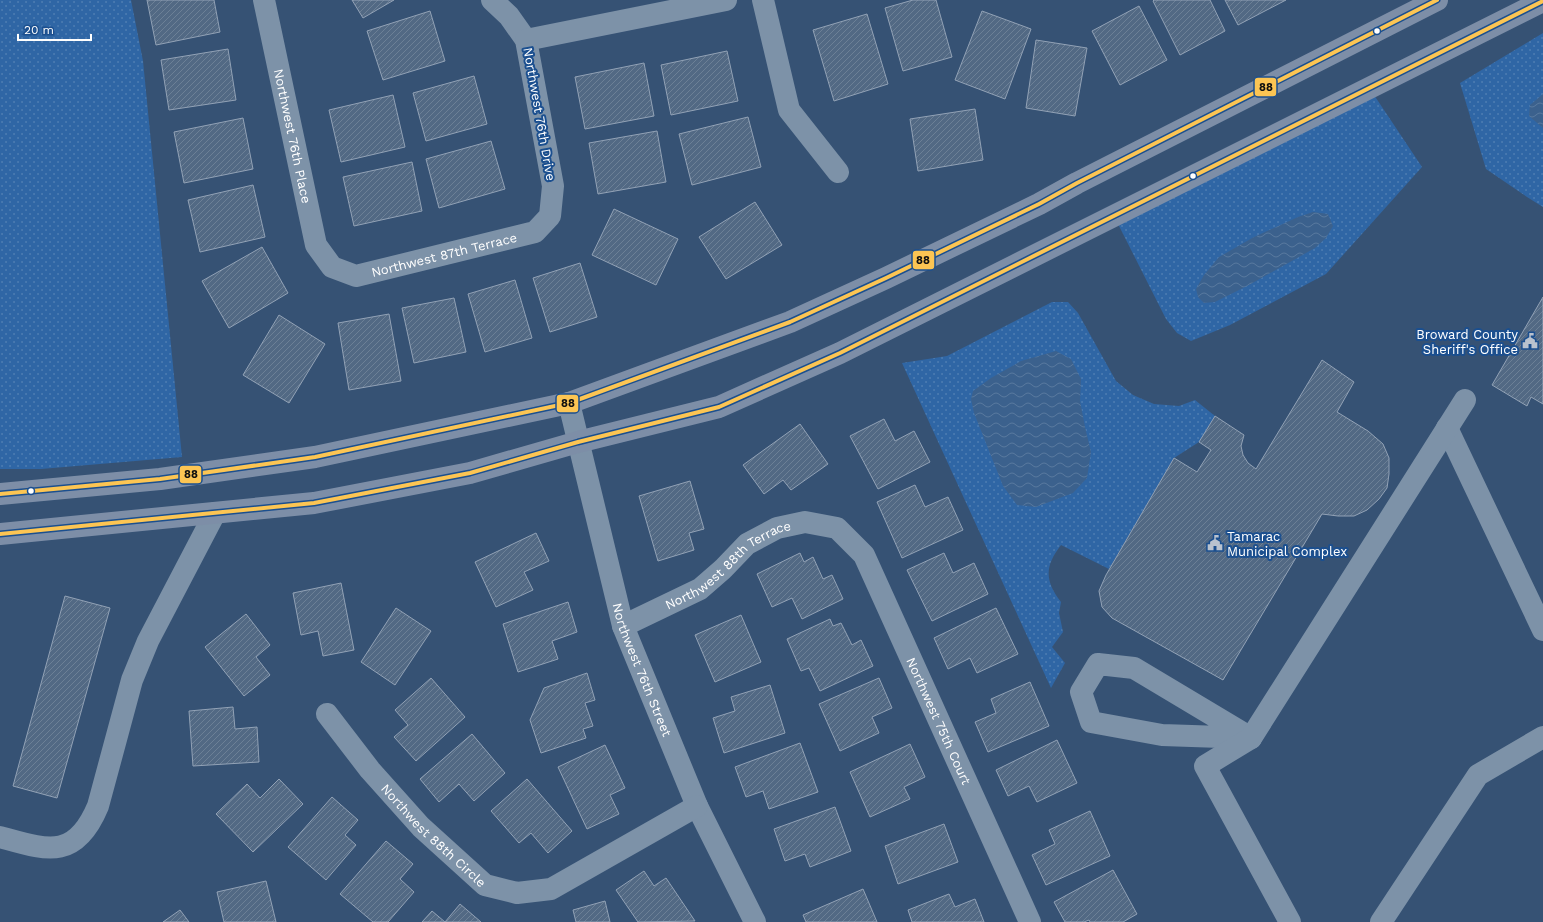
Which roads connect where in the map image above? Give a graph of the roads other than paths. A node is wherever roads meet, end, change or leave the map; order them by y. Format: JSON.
{"nodes":[{"id":1,"x":264,"y":0,"type":"edge"},
{"id":2,"x":492,"y":0,"type":"edge"},
{"id":3,"x":726,"y":0,"type":"edge"},
{"id":4,"x":763,"y":0,"type":"edge"},
{"id":5,"x":1437,"y":0,"type":"edge"},
{"id":6,"x":1543,"y":1,"type":"edge"},
{"id":7,"x":526,"y":40,"type":"junction"},
{"id":8,"x":838,"y":172,"type":"dead end"},
{"id":9,"x":550,"y":216,"type":"joint"},
{"id":10,"x":332,"y":267,"type":"joint"},
{"id":11,"x":1465,"y":400,"type":"dead end"},
{"id":12,"x":569,"y":404,"type":"junction"},
{"id":13,"x":1447,"y":428,"type":"junction"},
{"id":14,"x":578,"y":442,"type":"junction"},
{"id":15,"x":0,"y":494,"type":"edge"},
{"id":16,"x":215,"y":513,"type":"junction"},
{"id":17,"x":837,"y":528,"type":"joint"},
{"id":18,"x":0,"y":534,"type":"edge"},
{"id":19,"x":623,"y":626,"type":"junction"},
{"id":20,"x":1543,"y":630,"type":"edge"},
{"id":21,"x":327,"y":714,"type":"dead end"},
{"id":22,"x":1543,"y":737,"type":"edge"},
{"id":23,"x":1251,"y":738,"type":"junction"},
{"id":24,"x":697,"y":806,"type":"junction"},
{"id":25,"x":0,"y":837,"type":"edge"},
{"id":26,"x":755,"y":922,"type":"edge"},
{"id":27,"x":1030,"y":922,"type":"edge"},
{"id":28,"x":1290,"y":922,"type":"edge"},
{"id":29,"x":1381,"y":922,"type":"edge"}],
"edges":[{"from":1,"to":10,"type":"street","name":"Northwest 76th Place"},
{"from":2,"to":7,"type":"street","name":"Northwest 76th Drive"},
{"from":3,"to":7,"type":"street"},
{"from":4,"to":8,"type":"street"},
{"from":5,"to":12,"type":"main road"},
{"from":6,"to":14,"type":"main road"},
{"from":7,"to":9,"type":"street","name":"Northwest 76th Drive"},
{"from":9,"to":10,"type":"street","name":"Northwest 87th Terrace"},
{"from":11,"to":13,"type":"street"},
{"from":12,"to":14,"type":"street","name":"Northwest 76th Street"},
{"from":12,"to":15,"type":"main road"},
{"from":13,"to":20,"type":"street"},
{"from":13,"to":23,"type":"street"},
{"from":14,"to":16,"type":"main road"},
{"from":14,"to":19,"type":"street","name":"Northwest 76th Street"},
{"from":16,"to":18,"type":"main road"},
{"from":16,"to":25,"type":"street"},
{"from":17,"to":19,"type":"street","name":"Northwest 88th Terrace"},
{"from":17,"to":27,"type":"street","name":"Northwest 75th Court"},
{"from":19,"to":24,"type":"street","name":"Northwest 76th Street"},
{"from":21,"to":24,"type":"street","name":"Northwest 88th Circle"},
{"from":22,"to":29,"type":"street"},
{"from":23,"to":23,"type":"street"},
{"from":23,"to":28,"type":"street"},
{"from":24,"to":26,"type":"street","name":"Northwest 76th Street"}]}
